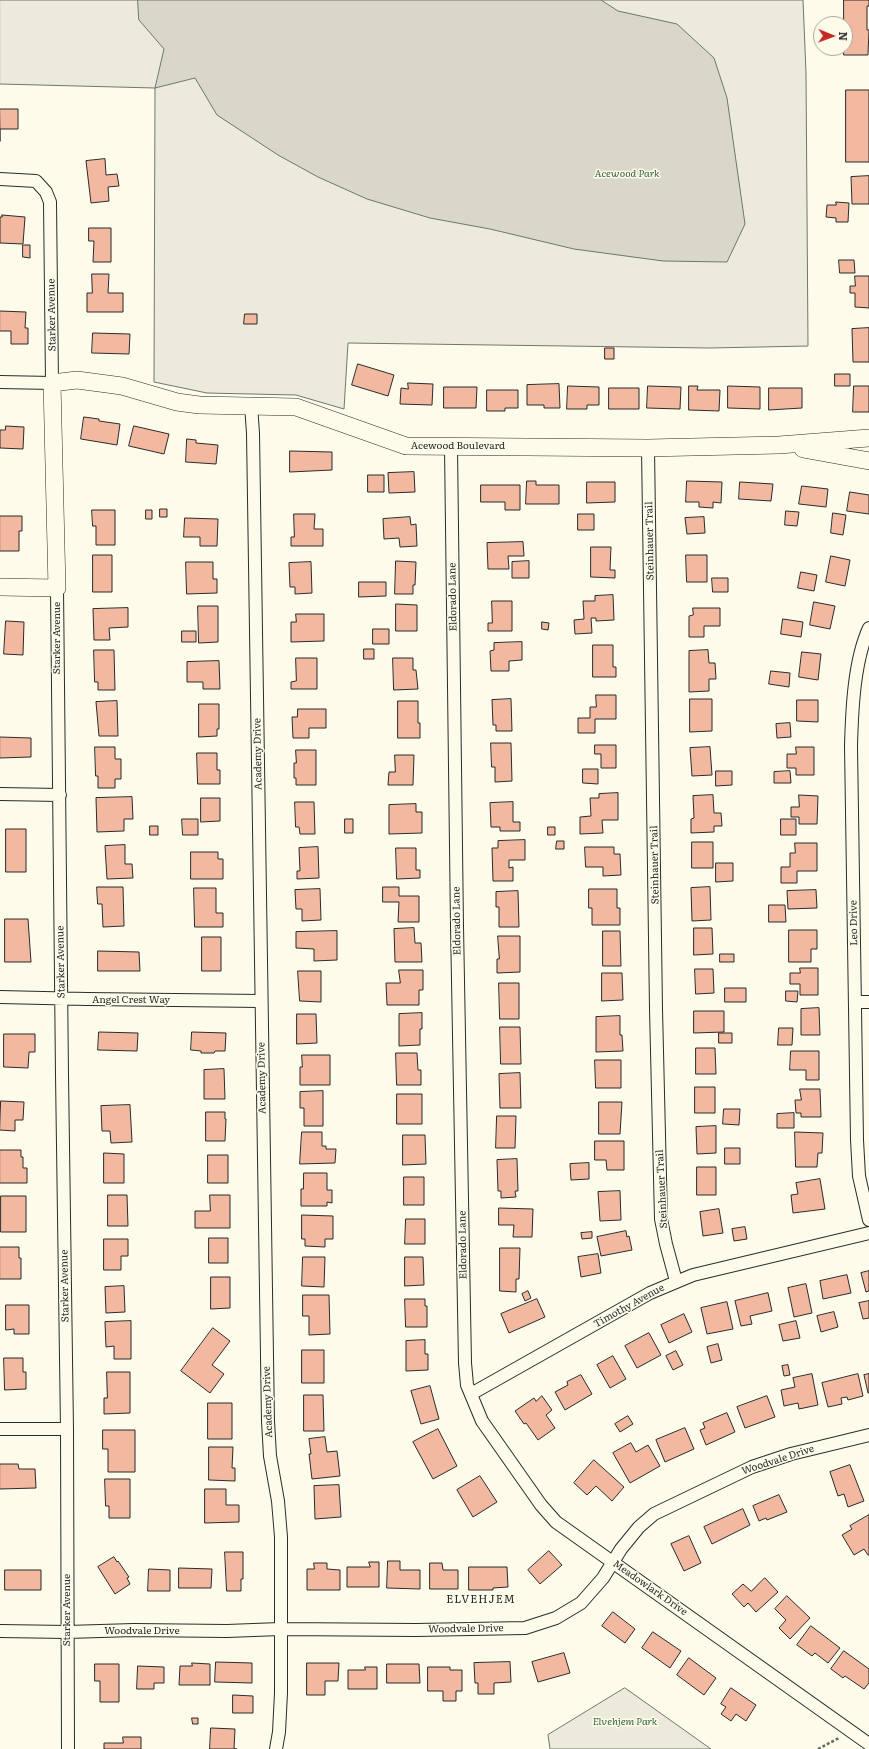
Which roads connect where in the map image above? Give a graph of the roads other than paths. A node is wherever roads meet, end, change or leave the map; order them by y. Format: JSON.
{"nodes":[{"id":1,"x":0,"y":180,"type":"edge"},
{"id":2,"x":0,"y":382,"type":"edge"},
{"id":3,"x":52,"y":383,"type":"junction"},
{"id":4,"x":251,"y":405,"type":"junction"},
{"id":5,"x":869,"y":438,"type":"edge"},
{"id":6,"x":779,"y":445,"type":"junction"},
{"id":7,"x":451,"y":447,"type":"junction"},
{"id":8,"x":648,"y":448,"type":"junction"},
{"id":9,"x":869,"y":461,"type":"edge"},
{"id":10,"x":0,"y":587,"type":"edge"},
{"id":11,"x":57,"y":588,"type":"junction"},
{"id":12,"x":869,"y":628,"type":"edge"},
{"id":13,"x":0,"y":794,"type":"edge"},
{"id":14,"x":60,"y":795,"type":"junction"},
{"id":15,"x":0,"y":997,"type":"edge"},
{"id":16,"x":62,"y":998,"type":"junction"},
{"id":17,"x":261,"y":1001,"type":"junction"},
{"id":18,"x":856,"y":1002,"type":"junction"},
{"id":19,"x":869,"y":1002,"type":"edge"},
{"id":20,"x":869,"y":1220,"type":"edge"},
{"id":21,"x":869,"y":1233,"type":"edge"},
{"id":22,"x":676,"y":1281,"type":"junction"},
{"id":23,"x":471,"y":1394,"type":"junction"},
{"id":24,"x":0,"y":1429,"type":"edge"},
{"id":25,"x":67,"y":1429,"type":"junction"},
{"id":26,"x":869,"y":1435,"type":"edge"},
{"id":27,"x":614,"y":1562,"type":"junction"},
{"id":28,"x":280,"y":1629,"type":"junction"},
{"id":29,"x":0,"y":1631,"type":"edge"},
{"id":30,"x":67,"y":1632,"type":"junction"},
{"id":31,"x":869,"y":1744,"type":"edge"},
{"id":32,"x":68,"y":1749,"type":"edge"},
{"id":33,"x":276,"y":1749,"type":"edge"}],
"edges":[{"from":1,"to":3,"type":"street","name":"Starker Avenue"},
{"from":2,"to":3,"type":"street"},
{"from":3,"to":4,"type":"street","name":"Acewood Boulevard"},
{"from":3,"to":11,"type":"street","name":"Starker Avenue"},
{"from":4,"to":7,"type":"street","name":"Acewood Boulevard"},
{"from":4,"to":17,"type":"street","name":"Academy Drive"},
{"from":5,"to":6,"type":"street","name":"Acewood Boulevard"},
{"from":6,"to":8,"type":"street","name":"Acewood Boulevard"},
{"from":6,"to":9,"type":"street","name":"Acewood Boulevard"},
{"from":7,"to":8,"type":"street","name":"Acewood Boulevard"},
{"from":7,"to":23,"type":"street","name":"Eldorado Lane"},
{"from":8,"to":22,"type":"street","name":"Steinhauer Trail"},
{"from":10,"to":11,"type":"street"},
{"from":11,"to":14,"type":"street","name":"Starker Avenue"},
{"from":12,"to":18,"type":"street","name":"Leo Drive"},
{"from":13,"to":14,"type":"street"},
{"from":14,"to":16,"type":"street","name":"Starker Avenue"},
{"from":15,"to":16,"type":"street","name":"Angel Crest Way"},
{"from":16,"to":17,"type":"street","name":"Angel Crest Way"},
{"from":16,"to":25,"type":"street","name":"Starker Avenue"},
{"from":17,"to":28,"type":"street","name":"Academy Drive"},
{"from":18,"to":19,"type":"street"},
{"from":18,"to":20,"type":"street","name":"Leo Drive"},
{"from":21,"to":22,"type":"street","name":"Timothy Avenue"},
{"from":22,"to":23,"type":"street","name":"Timothy Avenue"},
{"from":23,"to":27,"type":"street","name":"Meadowlark Drive"},
{"from":24,"to":25,"type":"street"},
{"from":25,"to":30,"type":"street","name":"Starker Avenue"},
{"from":26,"to":27,"type":"street","name":"Woodvale Drive"},
{"from":27,"to":28,"type":"street","name":"Woodvale Drive"},
{"from":27,"to":31,"type":"street","name":"Meadowlark Drive"},
{"from":28,"to":30,"type":"street","name":"Woodvale Drive"},
{"from":28,"to":33,"type":"street","name":"Academy Drive"},
{"from":29,"to":30,"type":"street","name":"Woodvale Drive"},
{"from":30,"to":32,"type":"street","name":"Starker Avenue"}]}
